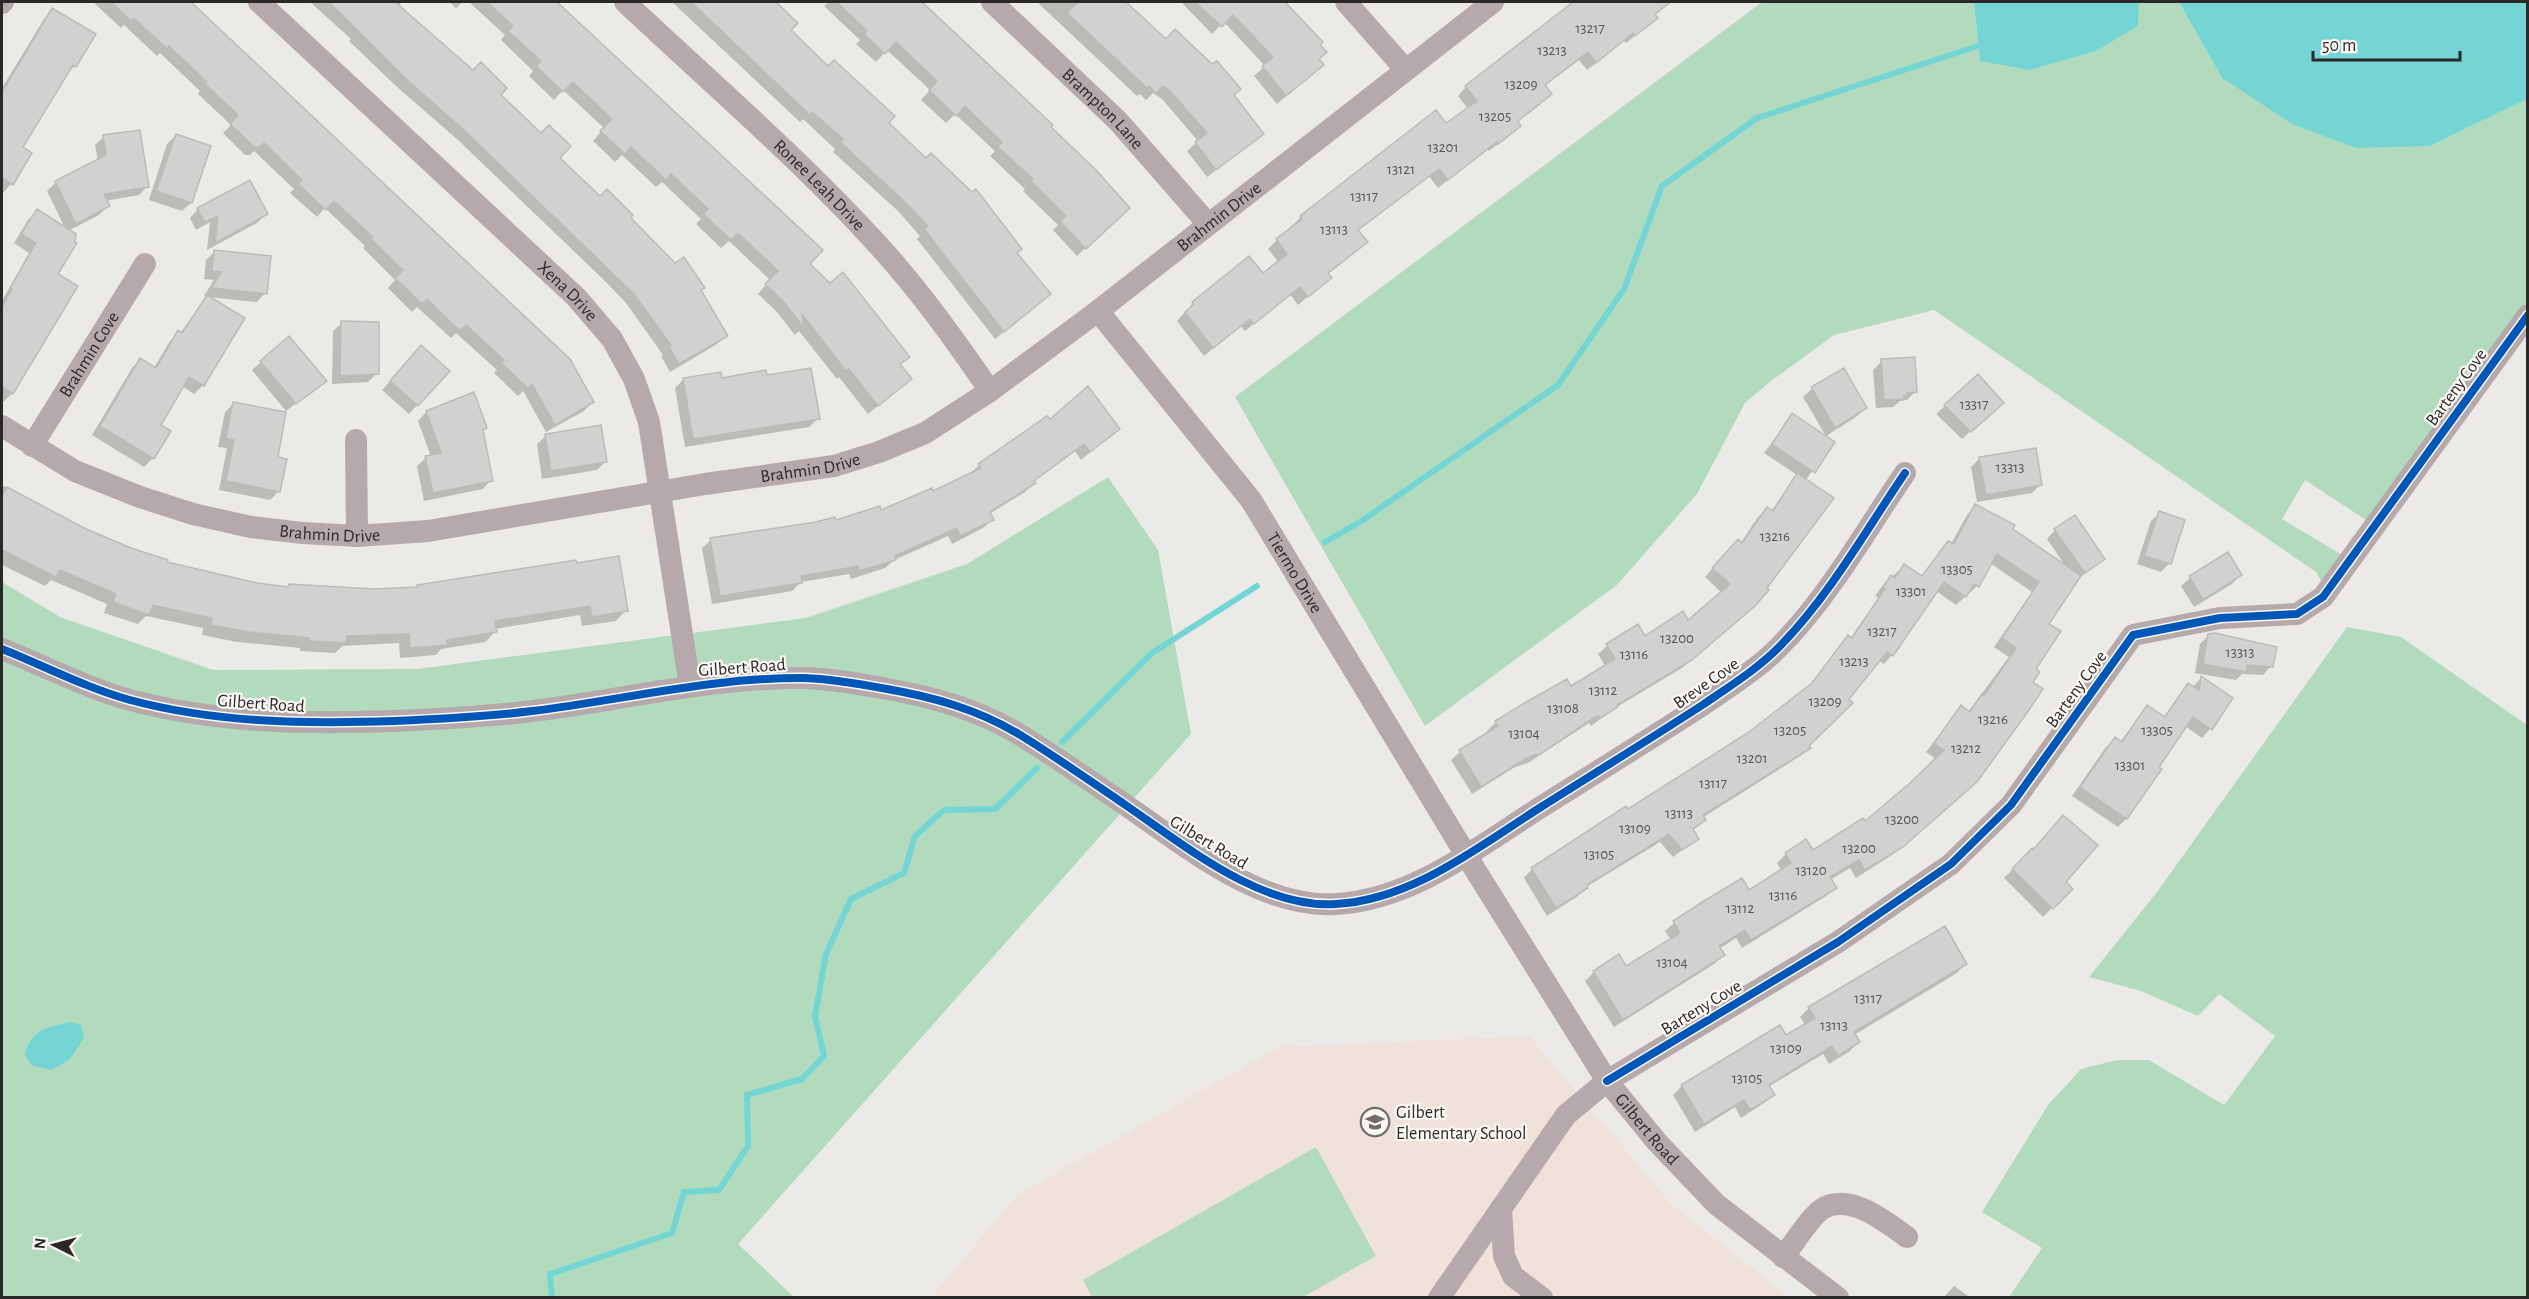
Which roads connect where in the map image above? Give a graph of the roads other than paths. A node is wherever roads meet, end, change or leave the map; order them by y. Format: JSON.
{"nodes":[{"id":1,"x":258,"y":2,"type":"edge"},
{"id":2,"x":625,"y":2,"type":"edge"},
{"id":3,"x":992,"y":2,"type":"edge"},
{"id":4,"x":1346,"y":2,"type":"edge"},
{"id":5,"x":1493,"y":2,"type":"edge"},
{"id":6,"x":1405,"y":69,"type":"junction"},
{"id":7,"x":1208,"y":224,"type":"junction"},
{"id":8,"x":145,"y":264,"type":"dead end"},
{"id":9,"x":1098,"y":311,"type":"junction"},
{"id":10,"x":2528,"y":315,"type":"edge"},
{"id":11,"x":990,"y":391,"type":"junction"},
{"id":12,"x":2,"y":426,"type":"edge"},
{"id":13,"x":356,"y":440,"type":"dead end"},
{"id":14,"x":33,"y":446,"type":"junction"},
{"id":15,"x":1905,"y":473,"type":"dead end"},
{"id":16,"x":660,"y":492,"type":"junction"},
{"id":17,"x":357,"y":536,"type":"junction"},
{"id":18,"x":2,"y":649,"type":"edge"},
{"id":19,"x":690,"y":686,"type":"junction"},
{"id":20,"x":1466,"y":855,"type":"junction"},
{"id":21,"x":1607,"y":1081,"type":"junction"},
{"id":22,"x":1501,"y":1209,"type":"junction"},
{"id":23,"x":1907,"y":1237,"type":"dead end"},
{"id":24,"x":1784,"y":1257,"type":"junction"},
{"id":25,"x":1439,"y":1298,"type":"edge"},
{"id":26,"x":1542,"y":1298,"type":"edge"},
{"id":27,"x":1838,"y":1298,"type":"edge"}],
"edges":[{"from":1,"to":16,"type":"street","name":"Xena Drive"},
{"from":2,"to":11,"type":"street","name":"Ronee Leah Drive"},
{"from":3,"to":7,"type":"street","name":"Brampton Lane"},
{"from":4,"to":6,"type":"street"},
{"from":5,"to":6,"type":"street","name":"Brahmin Drive"},
{"from":6,"to":7,"type":"street","name":"Brahmin Drive"},
{"from":7,"to":9,"type":"street","name":"Brahmin Drive"},
{"from":8,"to":14,"type":"street","name":"Brahmin Cove"},
{"from":9,"to":11,"type":"street","name":"Brahmin Drive"},
{"from":9,"to":20,"type":"street","name":"Tiermo Drive"},
{"from":10,"to":21,"type":"street","name":"Barteny Cove"},
{"from":11,"to":16,"type":"street","name":"Brahmin Drive"},
{"from":12,"to":14,"type":"street","name":"Brahmin Drive"},
{"from":13,"to":17,"type":"street"},
{"from":14,"to":17,"type":"street","name":"Brahmin Drive"},
{"from":15,"to":20,"type":"street","name":"Breve Cove"},
{"from":16,"to":17,"type":"street","name":"Brahmin Drive"},
{"from":16,"to":19,"type":"street","name":"Xena Drive"},
{"from":18,"to":19,"type":"street","name":"Gilbert Road"},
{"from":19,"to":20,"type":"street","name":"Gilbert Road"},
{"from":20,"to":21,"type":"street","name":"Gilbert Road"},
{"from":21,"to":22,"type":"street","name":"Barteny Cove"},
{"from":21,"to":24,"type":"street","name":"Gilbert Road"},
{"from":22,"to":25,"type":"street","name":"Barteny Cove"},
{"from":22,"to":26,"type":"street"},
{"from":23,"to":24,"type":"street"},
{"from":24,"to":27,"type":"street","name":"Gilbert Road"}]}
